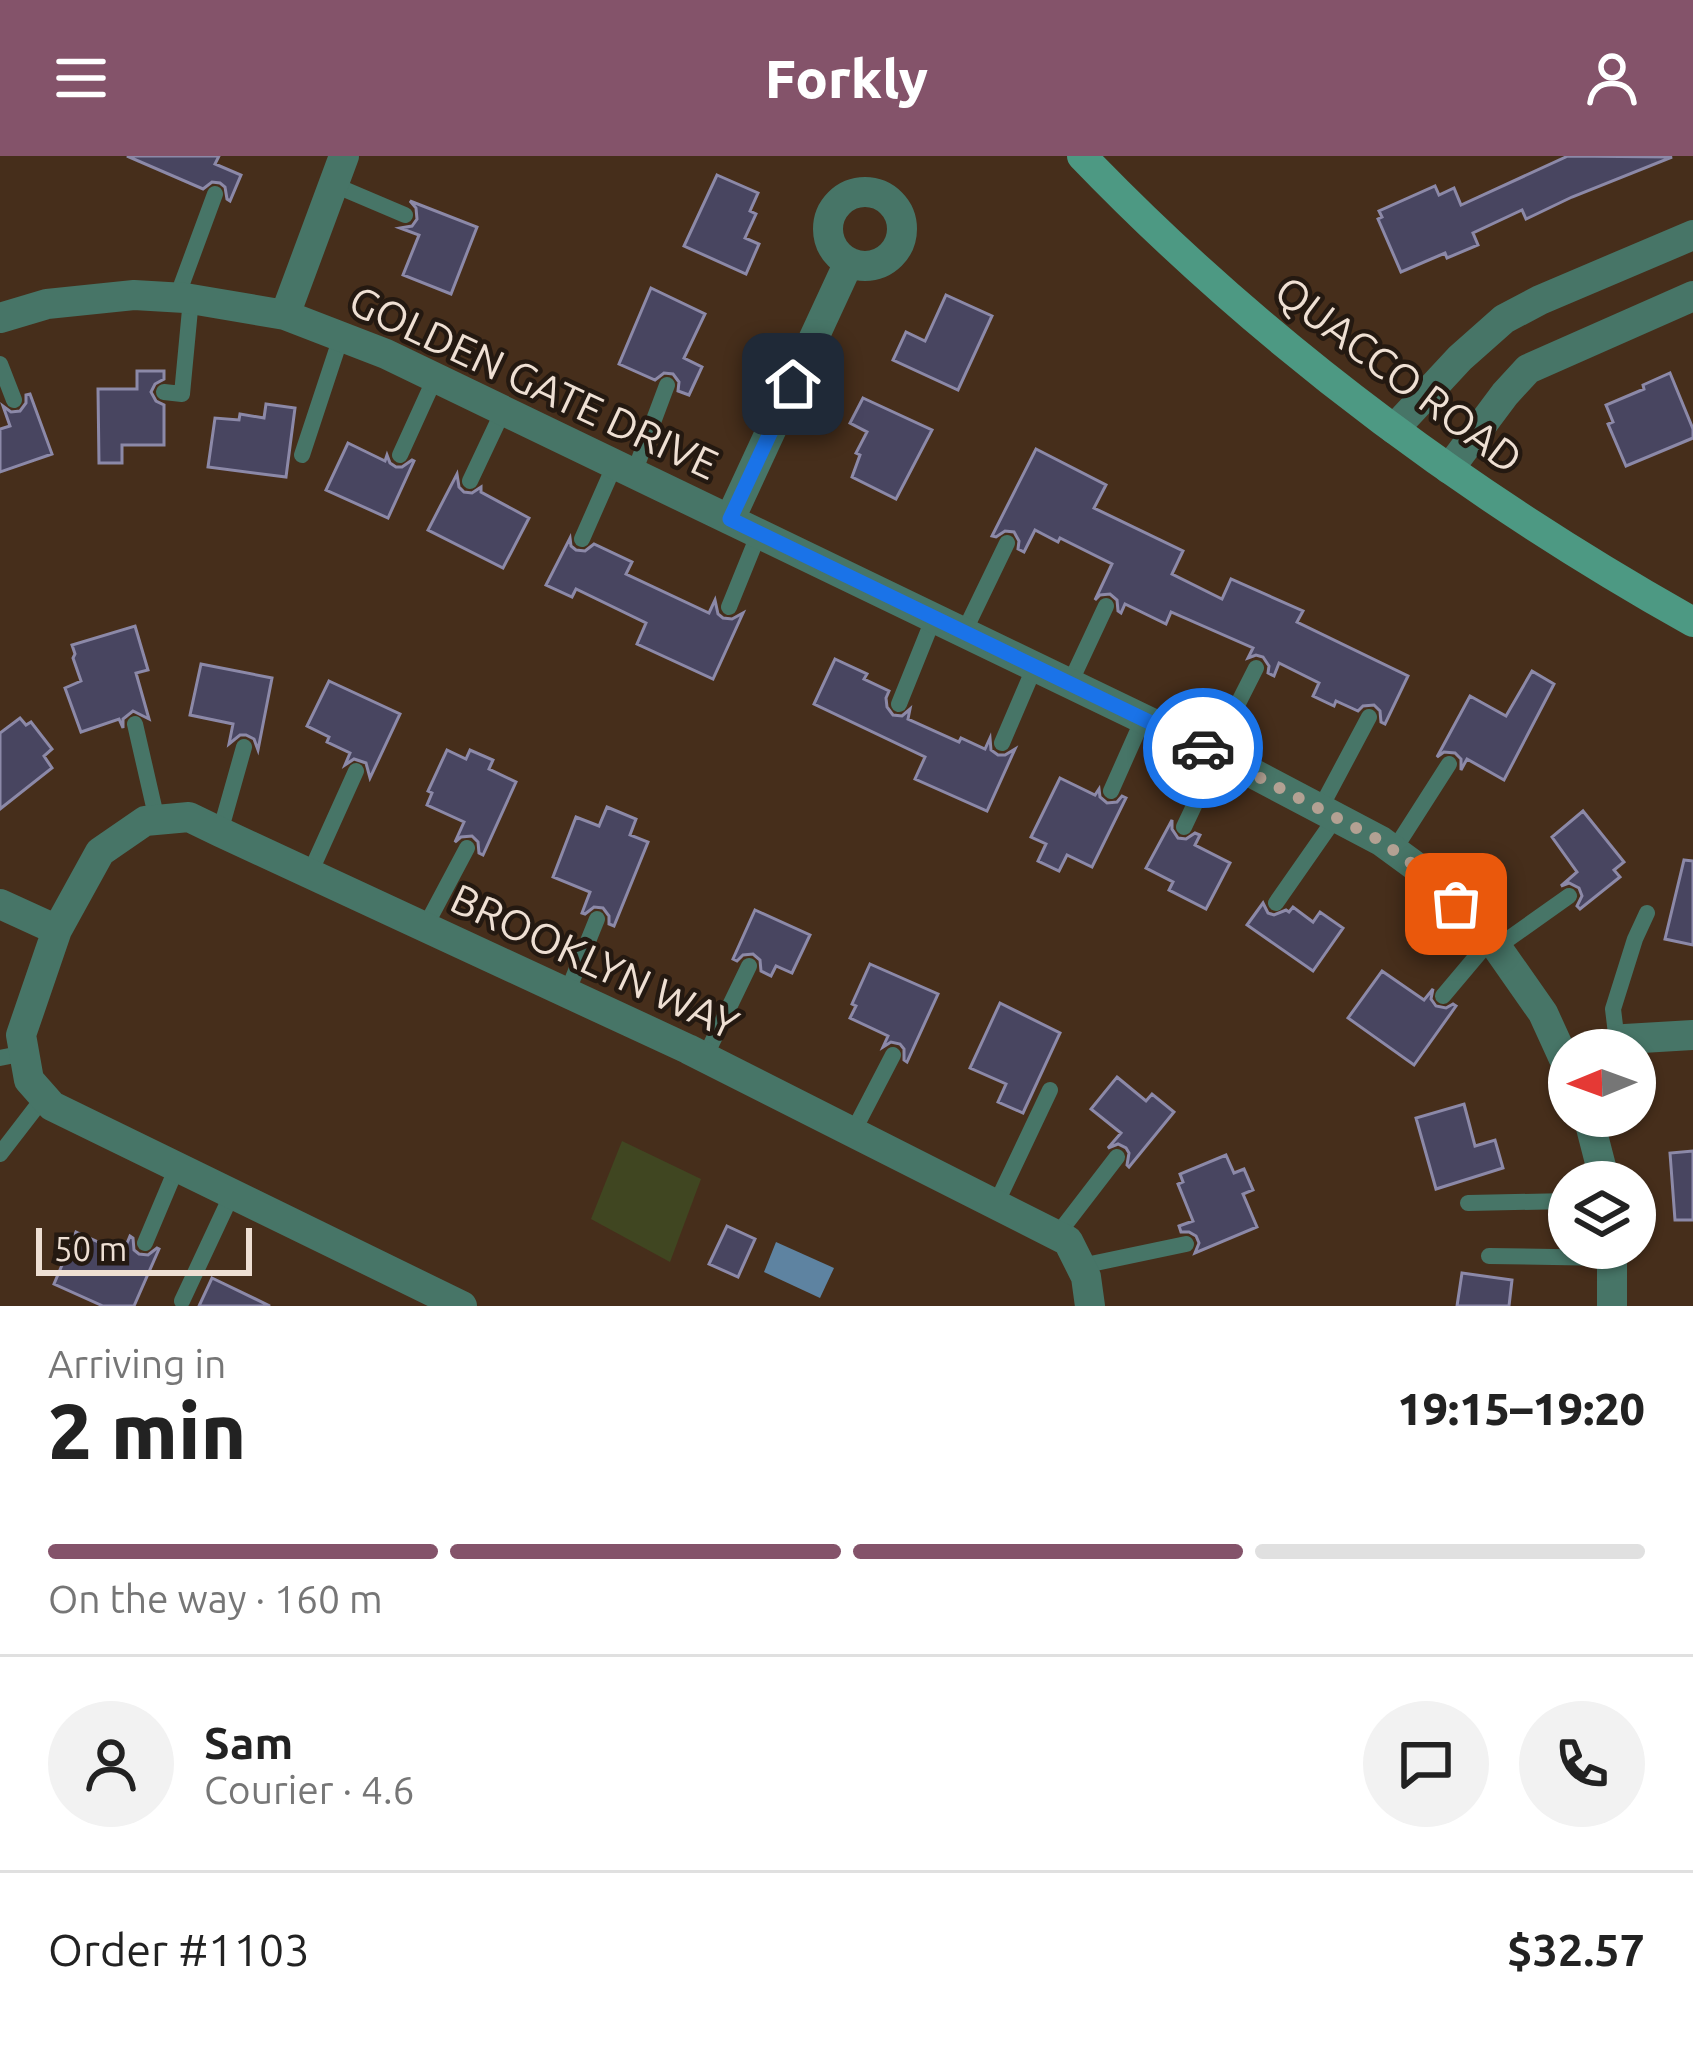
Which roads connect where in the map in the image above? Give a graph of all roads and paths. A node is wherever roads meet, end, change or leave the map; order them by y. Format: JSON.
{"nodes":[{"id":1,"x":1082,"y":156,"type":"edge"},
{"id":2,"x":338,"y":170,"type":"edge"},
{"id":3,"x":215,"y":194,"type":"dead end"},
{"id":4,"x":405,"y":215,"type":"dead end"},
{"id":5,"x":1693,"y":235,"type":"edge"},
{"id":6,"x":849,"y":262,"type":"dead end"},
{"id":7,"x":1693,"y":296,"type":"edge"},
{"id":8,"x":184,"y":298,"type":"junction"},
{"id":9,"x":285,"y":315,"type":"junction"},
{"id":10,"x":0,"y":318,"type":"edge"},
{"id":11,"x":341,"y":337,"type":"junction"},
{"id":12,"x":0,"y":364,"type":"edge"},
{"id":13,"x":435,"y":378,"type":"junction"},
{"id":14,"x":667,"y":385,"type":"dead end"},
{"id":15,"x":164,"y":392,"type":"dead end"},
{"id":16,"x":14,"y":400,"type":"dead end"},
{"id":17,"x":503,"y":411,"type":"junction"},
{"id":18,"x":1394,"y":429,"type":"junction"},
{"id":19,"x":400,"y":454,"type":"dead end"},
{"id":20,"x":302,"y":455,"type":"dead end"},
{"id":21,"x":624,"y":469,"type":"junction"},
{"id":22,"x":1449,"y":469,"type":"junction"},
{"id":23,"x":470,"y":481,"type":"dead end"},
{"id":24,"x":730,"y":519,"type":"junction"},
{"id":25,"x":759,"y":533,"type":"junction"},
{"id":26,"x":582,"y":539,"type":"dead end"},
{"id":27,"x":1007,"y":543,"type":"dead end"},
{"id":28,"x":1106,"y":606,"type":"dead end"},
{"id":29,"x":729,"y":607,"type":"dead end"},
{"id":30,"x":934,"y":617,"type":"junction"},
{"id":31,"x":1693,"y":622,"type":"edge"},
{"id":32,"x":964,"y":632,"type":"junction"},
{"id":33,"x":1035,"y":667,"type":"junction"},
{"id":34,"x":1256,"y":668,"type":"dead end"},
{"id":35,"x":1070,"y":683,"type":"junction"},
{"id":36,"x":899,"y":704,"type":"dead end"},
{"id":37,"x":1369,"y":717,"type":"dead end"},
{"id":38,"x":1143,"y":719,"type":"junction"},
{"id":39,"x":135,"y":724,"type":"dead end"},
{"id":40,"x":1002,"y":743,"type":"dead end"},
{"id":41,"x":244,"y":747,"type":"dead end"},
{"id":42,"x":1215,"y":754,"type":"junction"},
{"id":43,"x":1449,"y":764,"type":"dead end"},
{"id":44,"x":356,"y":771,"type":"dead end"},
{"id":45,"x":1111,"y":791,"type":"dead end"},
{"id":46,"x":1328,"y":813,"type":"junction"},
{"id":47,"x":157,"y":820,"type":"junction"},
{"id":48,"x":1184,"y":827,"type":"dead end"},
{"id":49,"x":220,"y":832,"type":"junction"},
{"id":50,"x":467,"y":848,"type":"dead end"},
{"id":51,"x":1394,"y":850,"type":"junction"},
{"id":52,"x":310,"y":873,"type":"junction"},
{"id":53,"x":1569,"y":896,"type":"dead end"},
{"id":54,"x":1276,"y":903,"type":"dead end"},
{"id":55,"x":0,"y":904,"type":"edge"},
{"id":56,"x":1647,"y":913,"type":"dead end"},
{"id":57,"x":597,"y":919,"type":"dead end"},
{"id":58,"x":425,"y":927,"type":"junction"},
{"id":59,"x":57,"y":930,"type":"junction"},
{"id":60,"x":1494,"y":943,"type":"junction"},
{"id":61,"x":749,"y":966,"type":"dead end"},
{"id":62,"x":567,"y":993,"type":"junction"},
{"id":63,"x":1443,"y":996,"type":"dead end"},
{"id":64,"x":1551,"y":1029,"type":"edge"},
{"id":65,"x":1609,"y":1029,"type":"edge"},
{"id":66,"x":1693,"y":1035,"type":"edge"},
{"id":67,"x":1656,"y":1037,"type":"edge"},
{"id":68,"x":12,"y":1055,"type":"edge"},
{"id":69,"x":892,"y":1055,"type":"dead end"},
{"id":70,"x":705,"y":1058,"type":"junction"},
{"id":71,"x":1050,"y":1090,"type":"dead end"},
{"id":72,"x":44,"y":1097,"type":"junction"},
{"id":73,"x":853,"y":1132,"type":"junction"},
{"id":74,"x":0,"y":1154,"type":"edge"},
{"id":75,"x":1117,"y":1157,"type":"dead end"},
{"id":76,"x":177,"y":1167,"type":"junction"},
{"id":77,"x":232,"y":1194,"type":"junction"},
{"id":78,"x":1548,"y":1201,"type":"edge"},
{"id":79,"x":1468,"y":1203,"type":"dead end"},
{"id":80,"x":996,"y":1204,"type":"junction"},
{"id":81,"x":1057,"y":1235,"type":"junction"},
{"id":82,"x":146,"y":1243,"type":"dead end"},
{"id":83,"x":1186,"y":1244,"type":"dead end"},
{"id":84,"x":1548,"y":1255,"type":"edge"},
{"id":85,"x":1489,"y":1256,"type":"dead end"},
{"id":86,"x":1081,"y":1266,"type":"junction"},
{"id":87,"x":1612,"y":1269,"type":"edge"},
{"id":88,"x":182,"y":1300,"type":"dead end"},
{"id":89,"x":462,"y":1306,"type":"edge"},
{"id":90,"x":1090,"y":1306,"type":"edge"},
{"id":91,"x":1612,"y":1306,"type":"edge"}],
"edges":[{"from":1,"to":18,"type":"street","name":"QUACCO ROAD"},
{"from":2,"to":4,"type":"lane"},
{"from":2,"to":9,"type":"street"},
{"from":3,"to":8,"type":"lane"},
{"from":5,"to":18,"type":"street"},
{"from":6,"to":24,"type":"street"},
{"from":7,"to":22,"type":"street"},
{"from":8,"to":9,"type":"street","name":"GOLDEN GATE DRIVE"},
{"from":8,"to":10,"type":"street","name":"GOLDEN GATE DRIVE"},
{"from":8,"to":15,"type":"lane"},
{"from":9,"to":11,"type":"street","name":"GOLDEN GATE DRIVE"},
{"from":11,"to":13,"type":"street","name":"GOLDEN GATE DRIVE"},
{"from":11,"to":20,"type":"lane"},
{"from":12,"to":16,"type":"lane"},
{"from":13,"to":17,"type":"street","name":"GOLDEN GATE DRIVE"},
{"from":13,"to":19,"type":"lane"},
{"from":14,"to":21,"type":"lane"},
{"from":17,"to":21,"type":"street","name":"GOLDEN GATE DRIVE"},
{"from":17,"to":23,"type":"lane"},
{"from":18,"to":22,"type":"street","name":"QUACCO ROAD"},
{"from":21,"to":24,"type":"street","name":"GOLDEN GATE DRIVE"},
{"from":21,"to":26,"type":"lane"},
{"from":22,"to":31,"type":"street","name":"QUACCO ROAD"},
{"from":24,"to":25,"type":"street","name":"GOLDEN GATE DRIVE"},
{"from":25,"to":29,"type":"lane"},
{"from":25,"to":30,"type":"street","name":"GOLDEN GATE DRIVE"},
{"from":27,"to":32,"type":"lane"},
{"from":28,"to":35,"type":"lane"},
{"from":30,"to":32,"type":"street","name":"GOLDEN GATE DRIVE"},
{"from":30,"to":36,"type":"lane"},
{"from":32,"to":33,"type":"street","name":"GOLDEN GATE DRIVE"},
{"from":33,"to":35,"type":"street","name":"GOLDEN GATE DRIVE"},
{"from":33,"to":40,"type":"lane"},
{"from":34,"to":42,"type":"lane"},
{"from":35,"to":38,"type":"street","name":"GOLDEN GATE DRIVE"},
{"from":37,"to":46,"type":"lane"},
{"from":38,"to":42,"type":"street","name":"GOLDEN GATE DRIVE"},
{"from":38,"to":45,"type":"lane"},
{"from":39,"to":47,"type":"lane"},
{"from":41,"to":49,"type":"lane"},
{"from":42,"to":46,"type":"street","name":"GOLDEN GATE DRIVE"},
{"from":42,"to":48,"type":"lane"},
{"from":43,"to":51,"type":"lane"},
{"from":44,"to":52,"type":"lane"},
{"from":46,"to":51,"type":"street","name":"GOLDEN GATE DRIVE"},
{"from":46,"to":54,"type":"lane"},
{"from":47,"to":49,"type":"street","name":"BROOKLYN WAY"},
{"from":47,"to":59,"type":"street"},
{"from":49,"to":52,"type":"street","name":"BROOKLYN WAY"},
{"from":50,"to":58,"type":"lane"},
{"from":51,"to":60,"type":"street","name":"GOLDEN GATE DRIVE"},
{"from":52,"to":58,"type":"street","name":"BROOKLYN WAY"},
{"from":53,"to":60,"type":"lane"},
{"from":55,"to":59,"type":"street"},
{"from":56,"to":65,"type":"lane"},
{"from":57,"to":62,"type":"lane"},
{"from":58,"to":62,"type":"street","name":"BROOKLYN WAY"},
{"from":59,"to":68,"type":"street"},
{"from":60,"to":63,"type":"lane"},
{"from":60,"to":64,"type":"street","name":"GOLDEN GATE DRIVE"},
{"from":61,"to":70,"type":"lane"},
{"from":62,"to":70,"type":"street","name":"BROOKLYN WAY"},
{"from":66,"to":67,"type":"street"},
{"from":68,"to":72,"type":"street"},
{"from":69,"to":73,"type":"lane"},
{"from":70,"to":73,"type":"street","name":"BROOKLYN WAY"},
{"from":71,"to":80,"type":"lane"},
{"from":72,"to":74,"type":"lane"},
{"from":72,"to":76,"type":"street"},
{"from":73,"to":80,"type":"street","name":"BROOKLYN WAY"},
{"from":75,"to":81,"type":"lane"},
{"from":76,"to":77,"type":"street"},
{"from":76,"to":82,"type":"lane"},
{"from":77,"to":88,"type":"lane"},
{"from":77,"to":89,"type":"street"},
{"from":78,"to":79,"type":"lane"},
{"from":80,"to":81,"type":"street","name":"BROOKLYN WAY"},
{"from":81,"to":86,"type":"street","name":"BROOKLYN WAY"},
{"from":83,"to":86,"type":"lane"},
{"from":84,"to":85,"type":"lane"},
{"from":86,"to":90,"type":"street","name":"BROOKLYN WAY"},
{"from":87,"to":91,"type":"street"}]}
